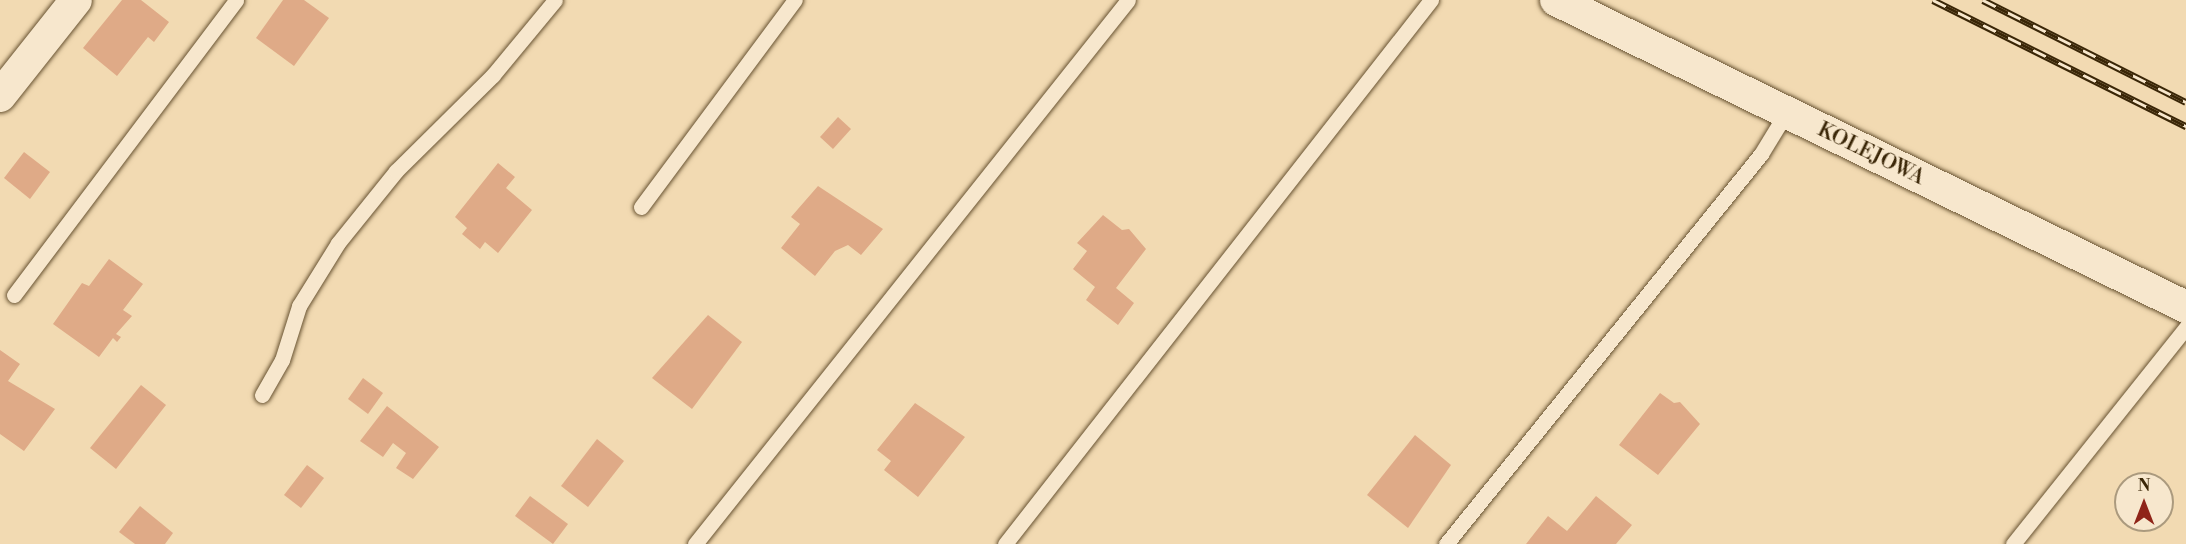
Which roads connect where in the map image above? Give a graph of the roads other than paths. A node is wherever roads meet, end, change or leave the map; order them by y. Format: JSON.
{"nodes":[{"id":1,"x":76,"y":0,"type":"edge"},
{"id":2,"x":236,"y":0,"type":"edge"},
{"id":3,"x":555,"y":0,"type":"edge"},
{"id":4,"x":795,"y":0,"type":"edge"},
{"id":5,"x":1128,"y":0,"type":"edge"},
{"id":6,"x":1431,"y":0,"type":"edge"},
{"id":7,"x":1556,"y":0,"type":"edge"},
{"id":8,"x":0,"y":96,"type":"edge"},
{"id":9,"x":1786,"y":112,"type":"junction"},
{"id":10,"x":641,"y":207,"type":"dead end"},
{"id":11,"x":14,"y":295,"type":"dead end"},
{"id":12,"x":2186,"y":307,"type":"edge"},
{"id":13,"x":2186,"y":327,"type":"edge"},
{"id":14,"x":262,"y":395,"type":"dead end"},
{"id":15,"x":695,"y":544,"type":"edge"},
{"id":16,"x":1005,"y":544,"type":"edge"},
{"id":17,"x":1446,"y":544,"type":"edge"},
{"id":18,"x":2013,"y":544,"type":"edge"}],
"edges":[{"from":1,"to":8,"type":"street"},
{"from":2,"to":11,"type":"lane"},
{"from":3,"to":14,"type":"lane"},
{"from":4,"to":10,"type":"lane"},
{"from":5,"to":15,"type":"lane"},
{"from":6,"to":16,"type":"lane"},
{"from":7,"to":9,"type":"street","name":"KOLEJOWA"},
{"from":9,"to":12,"type":"street","name":"KOLEJOWA"},
{"from":9,"to":17,"type":"lane"},
{"from":13,"to":18,"type":"lane"}]}
